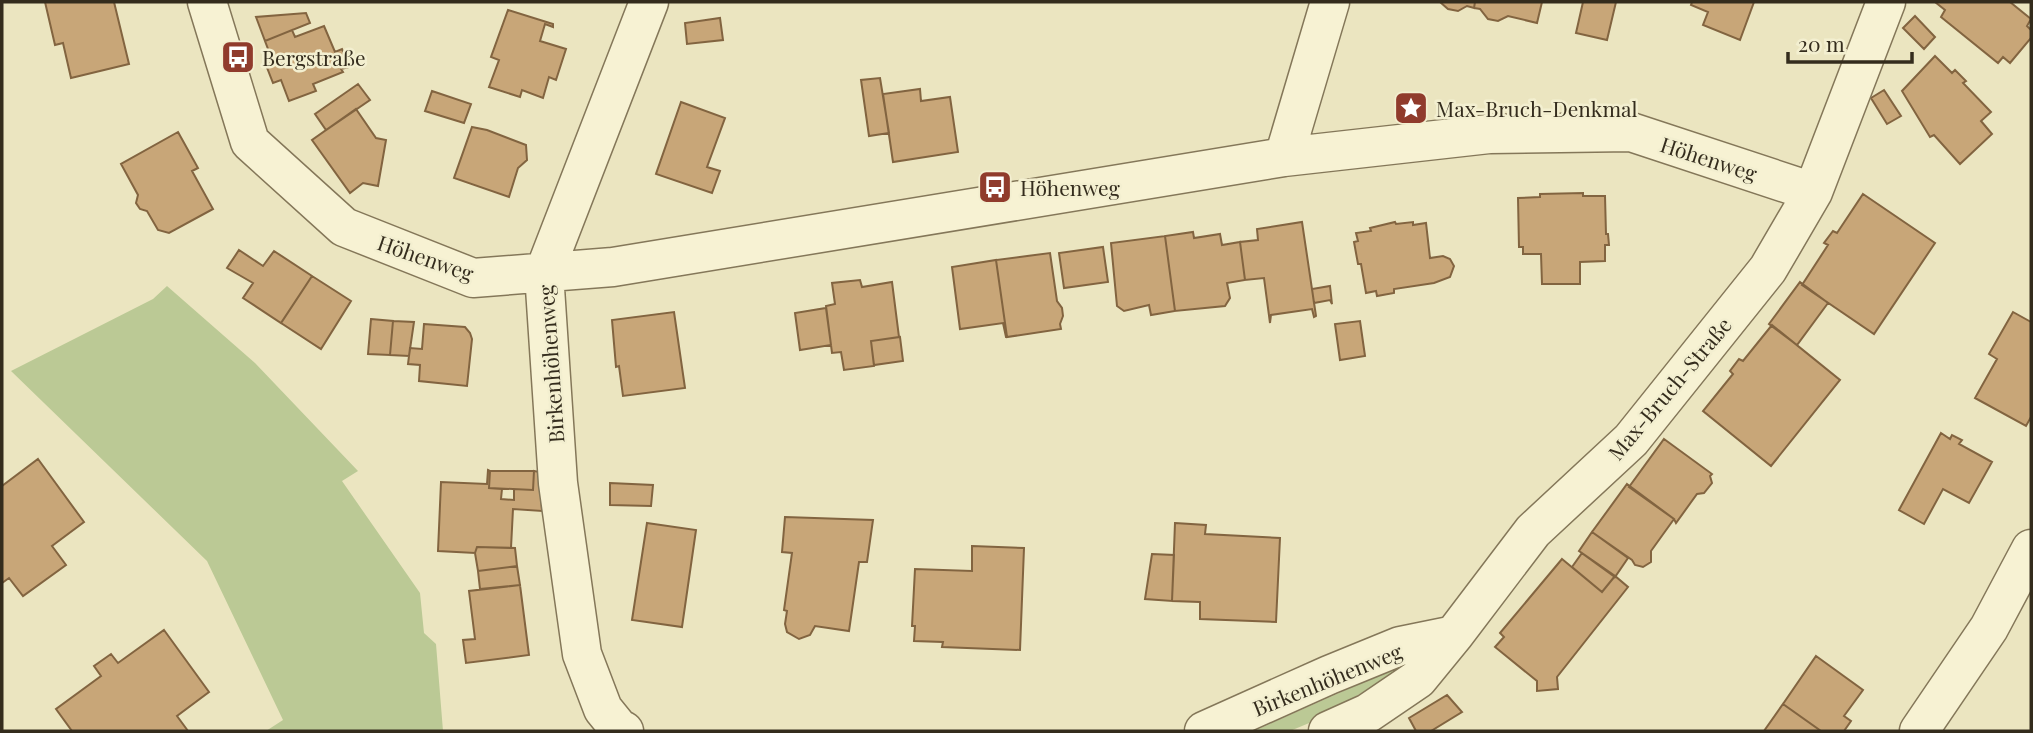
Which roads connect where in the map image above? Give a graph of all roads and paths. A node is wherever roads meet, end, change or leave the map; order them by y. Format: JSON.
{"nodes":[{"id":1,"x":206,"y":2,"type":"edge"},
{"id":2,"x":649,"y":2,"type":"edge"},
{"id":3,"x":1330,"y":2,"type":"edge"},
{"id":4,"x":1886,"y":2,"type":"edge"},
{"id":5,"x":1284,"y":157,"type":"junction"},
{"id":6,"x":1813,"y":192,"type":"junction"},
{"id":7,"x":544,"y":272,"type":"junction"},
{"id":8,"x":2031,"y":549,"type":"edge"},
{"id":9,"x":1454,"y":635,"type":"junction"},
{"id":10,"x":624,"y":731,"type":"edge"},
{"id":11,"x":1204,"y":731,"type":"edge"},
{"id":12,"x":1328,"y":731,"type":"edge"},
{"id":13,"x":1919,"y":731,"type":"edge"}],
"edges":[{"from":1,"to":7,"type":"street","name":"Höhenweg"},
{"from":2,"to":7,"type":"street","name":"Birkenhöhenweg"},
{"from":3,"to":5,"type":"street"},
{"from":4,"to":6,"type":"street","name":"Max-Bruch-Straße"},
{"from":5,"to":6,"type":"street","name":"Höhenweg"},
{"from":5,"to":7,"type":"street","name":"Höhenweg"},
{"from":6,"to":9,"type":"street","name":"Max-Bruch-Straße"},
{"from":7,"to":10,"type":"street","name":"Birkenhöhenweg"},
{"from":8,"to":13,"type":"street"},
{"from":9,"to":11,"type":"street","name":"Birkenhöhenweg"},
{"from":9,"to":12,"type":"street","name":"Max-Bruch-Straße"}]}
